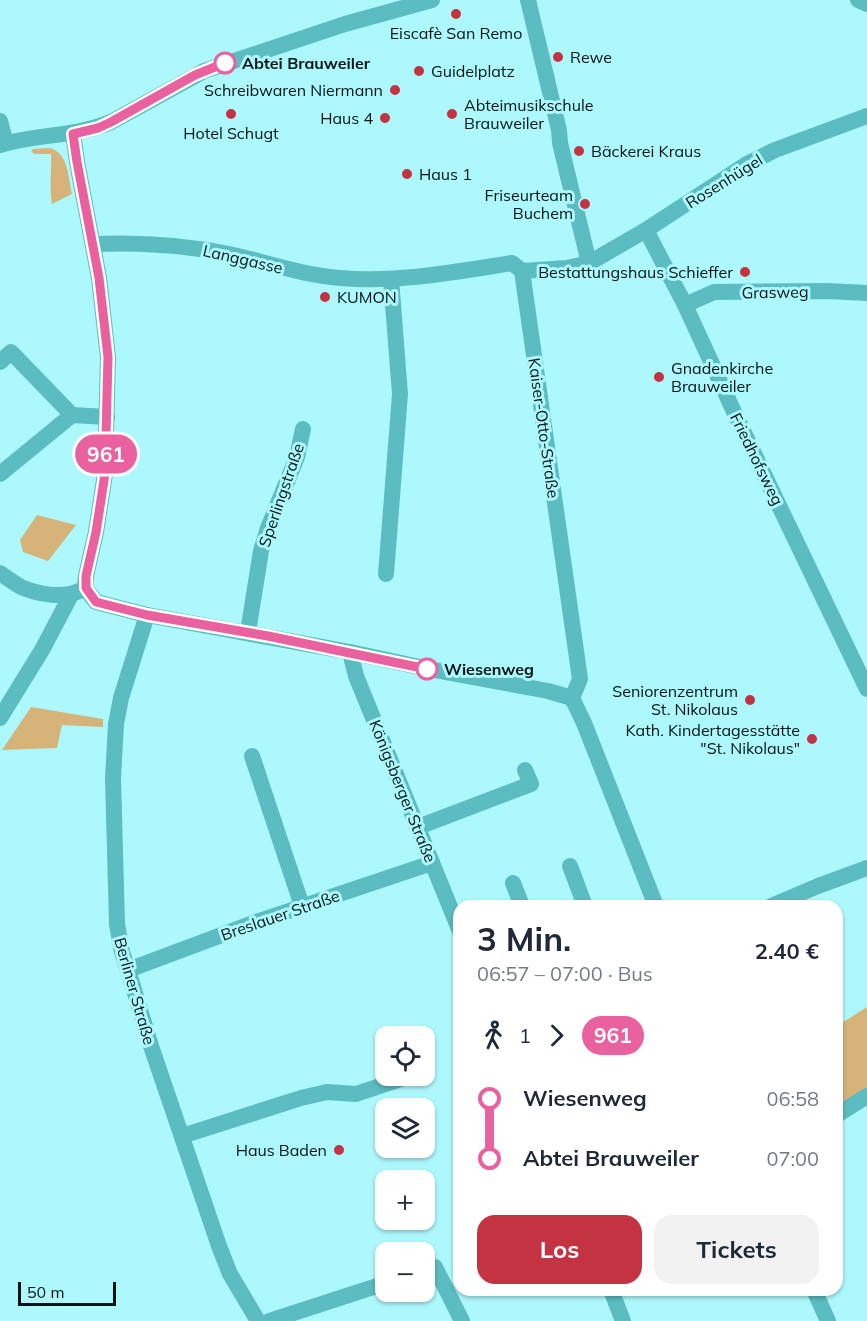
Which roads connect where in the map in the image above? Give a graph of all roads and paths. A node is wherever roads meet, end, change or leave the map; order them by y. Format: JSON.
{"nodes":[{"id":1,"x":432,"y":0,"type":"edge"},
{"id":2,"x":528,"y":0,"type":"edge"},
{"id":3,"x":858,"y":0,"type":"edge"},
{"id":4,"x":867,"y":4,"type":"edge"},
{"id":5,"x":867,"y":116,"type":"edge"},
{"id":6,"x":0,"y":121,"type":"edge"},
{"id":7,"x":73,"y":134,"type":"junction"},
{"id":8,"x":3,"y":144,"type":"edge"},
{"id":9,"x":646,"y":230,"type":"junction"},
{"id":10,"x":93,"y":244,"type":"junction"},
{"id":11,"x":589,"y":263,"type":"junction"},
{"id":12,"x":522,"y":271,"type":"junction"},
{"id":13,"x":391,"y":279,"type":"junction"},
{"id":14,"x":867,"y":293,"type":"edge"},
{"id":15,"x":685,"y":305,"type":"junction"},
{"id":16,"x":0,"y":362,"type":"edge"},
{"id":17,"x":72,"y":415,"type":"junction"},
{"id":18,"x":107,"y":417,"type":"junction"},
{"id":19,"x":303,"y":429,"type":"dead end"},
{"id":20,"x":0,"y":474,"type":"edge"},
{"id":21,"x":0,"y":573,"type":"edge"},
{"id":22,"x":386,"y":574,"type":"dead end"},
{"id":23,"x":78,"y":591,"type":"junction"},
{"id":24,"x":147,"y":615,"type":"junction"},
{"id":25,"x":248,"y":633,"type":"junction"},
{"id":26,"x":350,"y":652,"type":"junction"},
{"id":27,"x":861,"y":660,"type":"edge"},
{"id":28,"x":867,"y":689,"type":"edge"},
{"id":29,"x":572,"y":698,"type":"junction"},
{"id":30,"x":0,"y":718,"type":"edge"},
{"id":31,"x":252,"y":756,"type":"dead end"},
{"id":32,"x":525,"y":770,"type":"dead end"},
{"id":33,"x":418,"y":827,"type":"junction"},
{"id":34,"x":432,"y":864,"type":"junction"},
{"id":35,"x":570,"y":866,"type":"dead end"},
{"id":36,"x":867,"y":868,"type":"edge"},
{"id":37,"x":513,"y":884,"type":"dead end"},
{"id":38,"x":520,"y":900,"type":"edge"},
{"id":39,"x":583,"y":900,"type":"edge"},
{"id":40,"x":654,"y":900,"type":"edge"},
{"id":41,"x":785,"y":900,"type":"edge"},
{"id":42,"x":302,"y":906,"type":"junction"},
{"id":43,"x":453,"y":915,"type":"edge"},
{"id":44,"x":128,"y":970,"type":"junction"},
{"id":45,"x":380,"y":1086,"type":"edge"},
{"id":46,"x":867,"y":1096,"type":"edge"},
{"id":47,"x":843,"y":1111,"type":"edge"},
{"id":48,"x":182,"y":1136,"type":"junction"},
{"id":49,"x":435,"y":1267,"type":"edge"},
{"id":50,"x":375,"y":1287,"type":"edge"},
{"id":51,"x":613,"y":1296,"type":"edge"},
{"id":52,"x":817,"y":1296,"type":"edge"},
{"id":53,"x":258,"y":1321,"type":"edge"},
{"id":54,"x":269,"y":1321,"type":"edge"},
{"id":55,"x":462,"y":1321,"type":"edge"},
{"id":56,"x":623,"y":1321,"type":"edge"},
{"id":57,"x":828,"y":1321,"type":"edge"}],
"edges":[{"from":1,"to":7,"type":"street"},
{"from":2,"to":11,"type":"street"},
{"from":3,"to":4,"type":"street"},
{"from":5,"to":9,"type":"street","name":"Rosenhügel"},
{"from":6,"to":8,"type":"street"},
{"from":7,"to":8,"type":"street"},
{"from":7,"to":10,"type":"street"},
{"from":9,"to":11,"type":"street","name":"Rosenhügel"},
{"from":9,"to":15,"type":"street","name":"Friedhofsweg"},
{"from":10,"to":13,"type":"street","name":"Langgasse"},
{"from":10,"to":18,"type":"street"},
{"from":11,"to":12,"type":"street"},
{"from":12,"to":13,"type":"street","name":"Langgasse"},
{"from":12,"to":29,"type":"street","name":"Kaiser-Otto-Straße"},
{"from":13,"to":22,"type":"street"},
{"from":14,"to":15,"type":"street","name":"Grasweg"},
{"from":15,"to":27,"type":"street","name":"Friedhofsweg"},
{"from":16,"to":17,"type":"street"},
{"from":17,"to":18,"type":"street"},
{"from":17,"to":20,"type":"street"},
{"from":18,"to":23,"type":"street"},
{"from":19,"to":25,"type":"street","name":"Sperlingstraße"},
{"from":21,"to":23,"type":"street"},
{"from":23,"to":24,"type":"street"},
{"from":23,"to":30,"type":"street"},
{"from":24,"to":25,"type":"street"},
{"from":24,"to":44,"type":"street","name":"Berliner Straße"},
{"from":25,"to":26,"type":"street"},
{"from":26,"to":29,"type":"street"},
{"from":26,"to":33,"type":"street","name":"Königsberger Straße"},
{"from":27,"to":28,"type":"street","name":"Friedhofsweg"},
{"from":29,"to":40,"type":"street"},
{"from":31,"to":42,"type":"street"},
{"from":32,"to":33,"type":"street"},
{"from":33,"to":34,"type":"street","name":"Königsberger Straße"},
{"from":34,"to":42,"type":"street","name":"Breslauer Straße"},
{"from":34,"to":43,"type":"street","name":"Königsberger Straße"},
{"from":35,"to":39,"type":"street"},
{"from":36,"to":41,"type":"street"},
{"from":37,"to":38,"type":"street"},
{"from":42,"to":44,"type":"street","name":"Breslauer Straße"},
{"from":44,"to":48,"type":"street","name":"Berliner Straße"},
{"from":45,"to":48,"type":"street"},
{"from":46,"to":47,"type":"street"},
{"from":48,"to":53,"type":"street","name":"Berliner Straße"},
{"from":49,"to":55,"type":"street"},
{"from":50,"to":54,"type":"street"},
{"from":51,"to":56,"type":"street"},
{"from":52,"to":57,"type":"street"}]}
